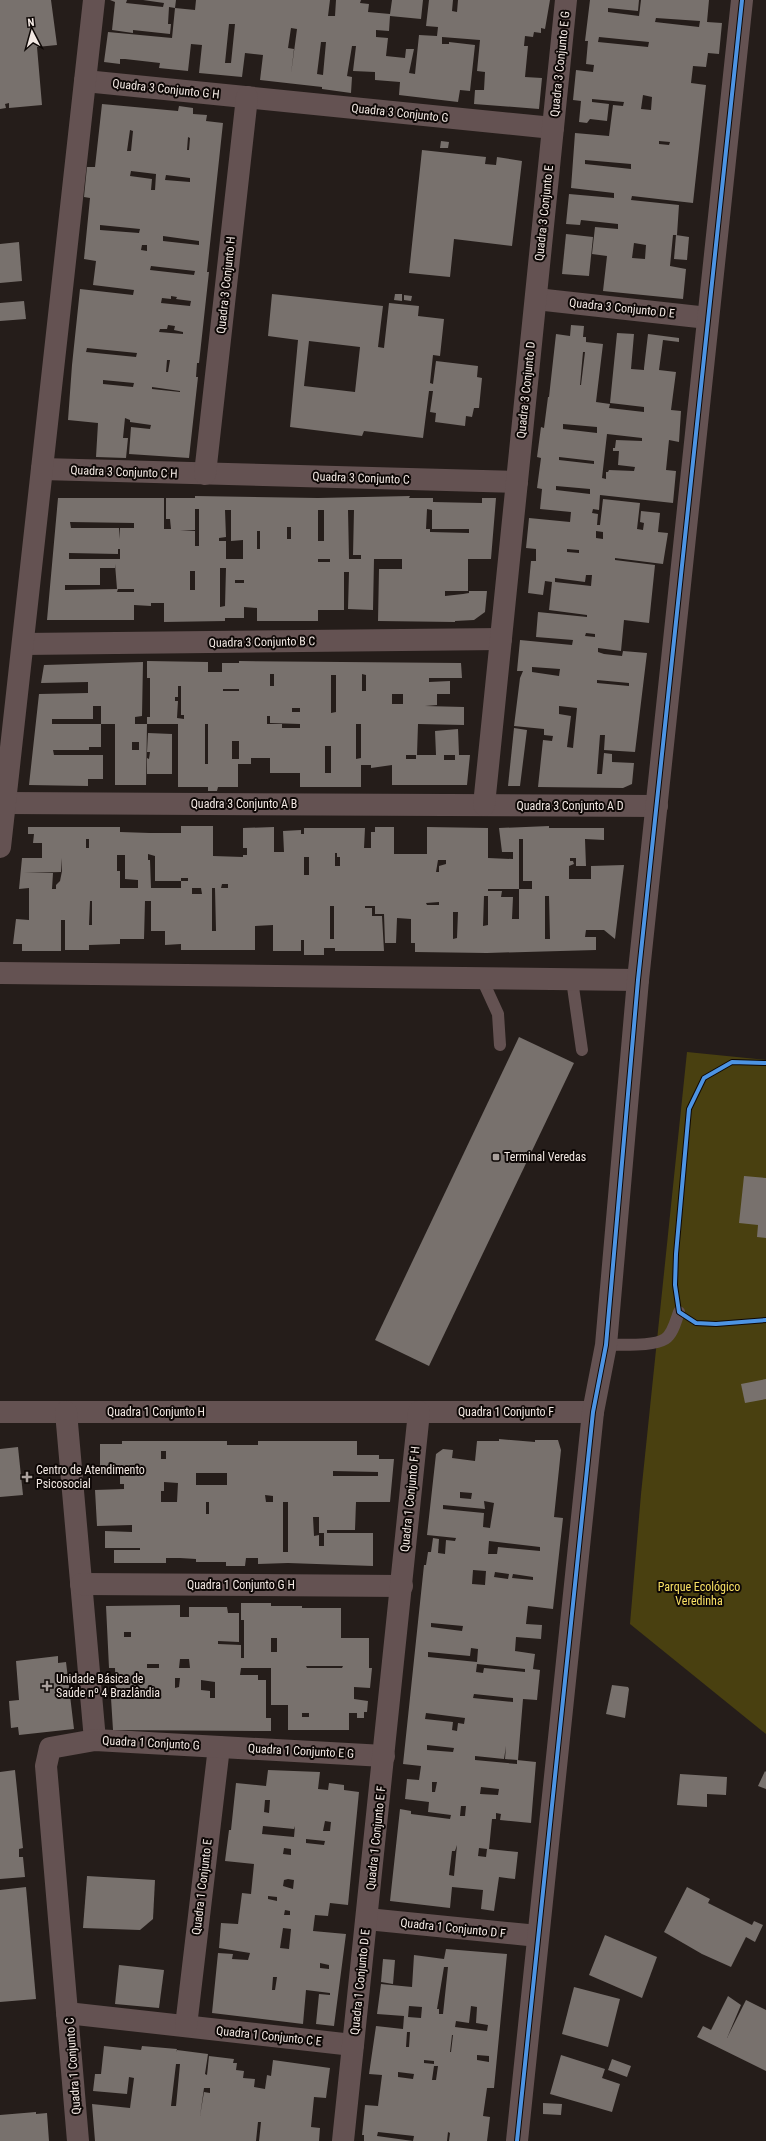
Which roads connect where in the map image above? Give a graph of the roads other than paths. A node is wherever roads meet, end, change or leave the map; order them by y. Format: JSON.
{"nodes":[{"id":1,"x":94,"y":0,"type":"edge"},
{"id":2,"x":566,"y":0,"type":"edge"},
{"id":3,"x":742,"y":0,"type":"edge"},
{"id":4,"x":85,"y":81,"type":"junction"},
{"id":5,"x":247,"y":97,"type":"junction"},
{"id":6,"x":553,"y":128,"type":"junction"},
{"id":7,"x":536,"y":299,"type":"junction"},
{"id":8,"x":708,"y":318,"type":"junction"},
{"id":9,"x":42,"y":469,"type":"junction"},
{"id":10,"x":205,"y":474,"type":"junction"},
{"id":11,"x":517,"y":482,"type":"junction"},
{"id":12,"x":501,"y":639,"type":"junction"},
{"id":13,"x":22,"y":644,"type":"junction"},
{"id":14,"x":5,"y":803,"type":"junction"},
{"id":15,"x":484,"y":805,"type":"junction"},
{"id":16,"x":657,"y":806,"type":"junction"},
{"id":17,"x":0,"y":847,"type":"edge"},
{"id":18,"x":0,"y":973,"type":"edge"},
{"id":19,"x":482,"y":979,"type":"junction"},
{"id":20,"x":572,"y":980,"type":"junction"},
{"id":21,"x":638,"y":980,"type":"junction"},
{"id":22,"x":500,"y":1045,"type":"dead end"},
{"id":23,"x":582,"y":1050,"type":"dead end"},
{"id":24,"x":679,"y":1312,"type":"dead end"},
{"id":25,"x":606,"y":1345,"type":"junction"},
{"id":26,"x":0,"y":1412,"type":"edge"},
{"id":27,"x":66,"y":1412,"type":"junction"},
{"id":28,"x":419,"y":1412,"type":"junction"},
{"id":29,"x":593,"y":1412,"type":"junction"},
{"id":30,"x":81,"y":1584,"type":"junction"},
{"id":31,"x":402,"y":1586,"type":"junction"},
{"id":32,"x":95,"y":1740,"type":"junction"},
{"id":33,"x":218,"y":1747,"type":"junction"},
{"id":34,"x":384,"y":1756,"type":"junction"},
{"id":35,"x":367,"y":1919,"type":"junction"},
{"id":36,"x":538,"y":1936,"type":"junction"},
{"id":37,"x":67,"y":2013,"type":"junction"},
{"id":38,"x":186,"y":2026,"type":"junction"},
{"id":39,"x":353,"y":2045,"type":"junction"},
{"id":40,"x":78,"y":2141,"type":"edge"},
{"id":41,"x":343,"y":2141,"type":"edge"},
{"id":42,"x":517,"y":2141,"type":"edge"}],
"edges":[{"from":1,"to":4,"type":"street"},
{"from":2,"to":6,"type":"street","name":"Quadra 3 Conjunto E G"},
{"from":3,"to":8,"type":"street"},
{"from":4,"to":5,"type":"street","name":"Quadra 3 Conjunto G H"},
{"from":4,"to":9,"type":"street"},
{"from":5,"to":6,"type":"street","name":"Quadra 3 Conjunto G"},
{"from":5,"to":10,"type":"street","name":"Quadra 3 Conjunto H"},
{"from":6,"to":7,"type":"street","name":"Quadra 3 Conjunto E"},
{"from":7,"to":8,"type":"street","name":"Quadra 3 Conjunto D E"},
{"from":7,"to":11,"type":"street","name":"Quadra 3 Conjunto D"},
{"from":8,"to":16,"type":"street"},
{"from":9,"to":10,"type":"street","name":"Quadra 3 Conjunto C H"},
{"from":9,"to":13,"type":"street"},
{"from":10,"to":11,"type":"street","name":"Quadra 3 Conjunto C"},
{"from":11,"to":12,"type":"street","name":"Quadra 3 Conjunto D"},
{"from":12,"to":13,"type":"street","name":"Quadra 3 Conjunto B C"},
{"from":12,"to":15,"type":"street","name":"Quadra 3 Conjunto D"},
{"from":13,"to":14,"type":"street"},
{"from":14,"to":15,"type":"street","name":"Quadra 3 Conjunto A B"},
{"from":14,"to":17,"type":"street"},
{"from":15,"to":16,"type":"street","name":"Quadra 3 Conjunto A D"},
{"from":16,"to":21,"type":"street"},
{"from":18,"to":19,"type":"street"},
{"from":19,"to":20,"type":"street"},
{"from":19,"to":22,"type":"lane"},
{"from":20,"to":21,"type":"street"},
{"from":20,"to":23,"type":"lane"},
{"from":21,"to":25,"type":"street"},
{"from":24,"to":25,"type":"lane"},
{"from":25,"to":29,"type":"street"},
{"from":26,"to":27,"type":"street","name":"Quadra 1 Conjunto H"},
{"from":27,"to":28,"type":"street","name":"Quadra 1 Conjunto H"},
{"from":27,"to":30,"type":"street"},
{"from":28,"to":29,"type":"street","name":"Quadra 1 Conjunto F"},
{"from":28,"to":31,"type":"street","name":"Quadra 1 Conjunto F H"},
{"from":29,"to":36,"type":"street"},
{"from":30,"to":31,"type":"street","name":"Quadra 1 Conjunto G H"},
{"from":30,"to":32,"type":"street","name":"Quadra 1 Conjunto G"},
{"from":31,"to":34,"type":"street","name":"Quadra 1 Conjunto F H"},
{"from":32,"to":33,"type":"street","name":"Quadra 1 Conjunto G"},
{"from":32,"to":37,"type":"street"},
{"from":33,"to":34,"type":"street","name":"Quadra 1 Conjunto E G"},
{"from":33,"to":38,"type":"street","name":"Quadra 1 Conjunto E"},
{"from":34,"to":35,"type":"street","name":"Quadra 1 Conjunto E F"},
{"from":35,"to":36,"type":"street","name":"Quadra 1 Conjunto D F"},
{"from":35,"to":39,"type":"street","name":"Quadra 1 Conjunto D E"},
{"from":36,"to":42,"type":"street"},
{"from":37,"to":38,"type":"street","name":"Quadra 1 Conjunto C"},
{"from":37,"to":40,"type":"street","name":"Quadra 1 Conjunto C"},
{"from":38,"to":39,"type":"street","name":"Quadra 1 Conjunto C E"},
{"from":39,"to":41,"type":"street","name":"Quadra 1 Conjunto D E"}]}
